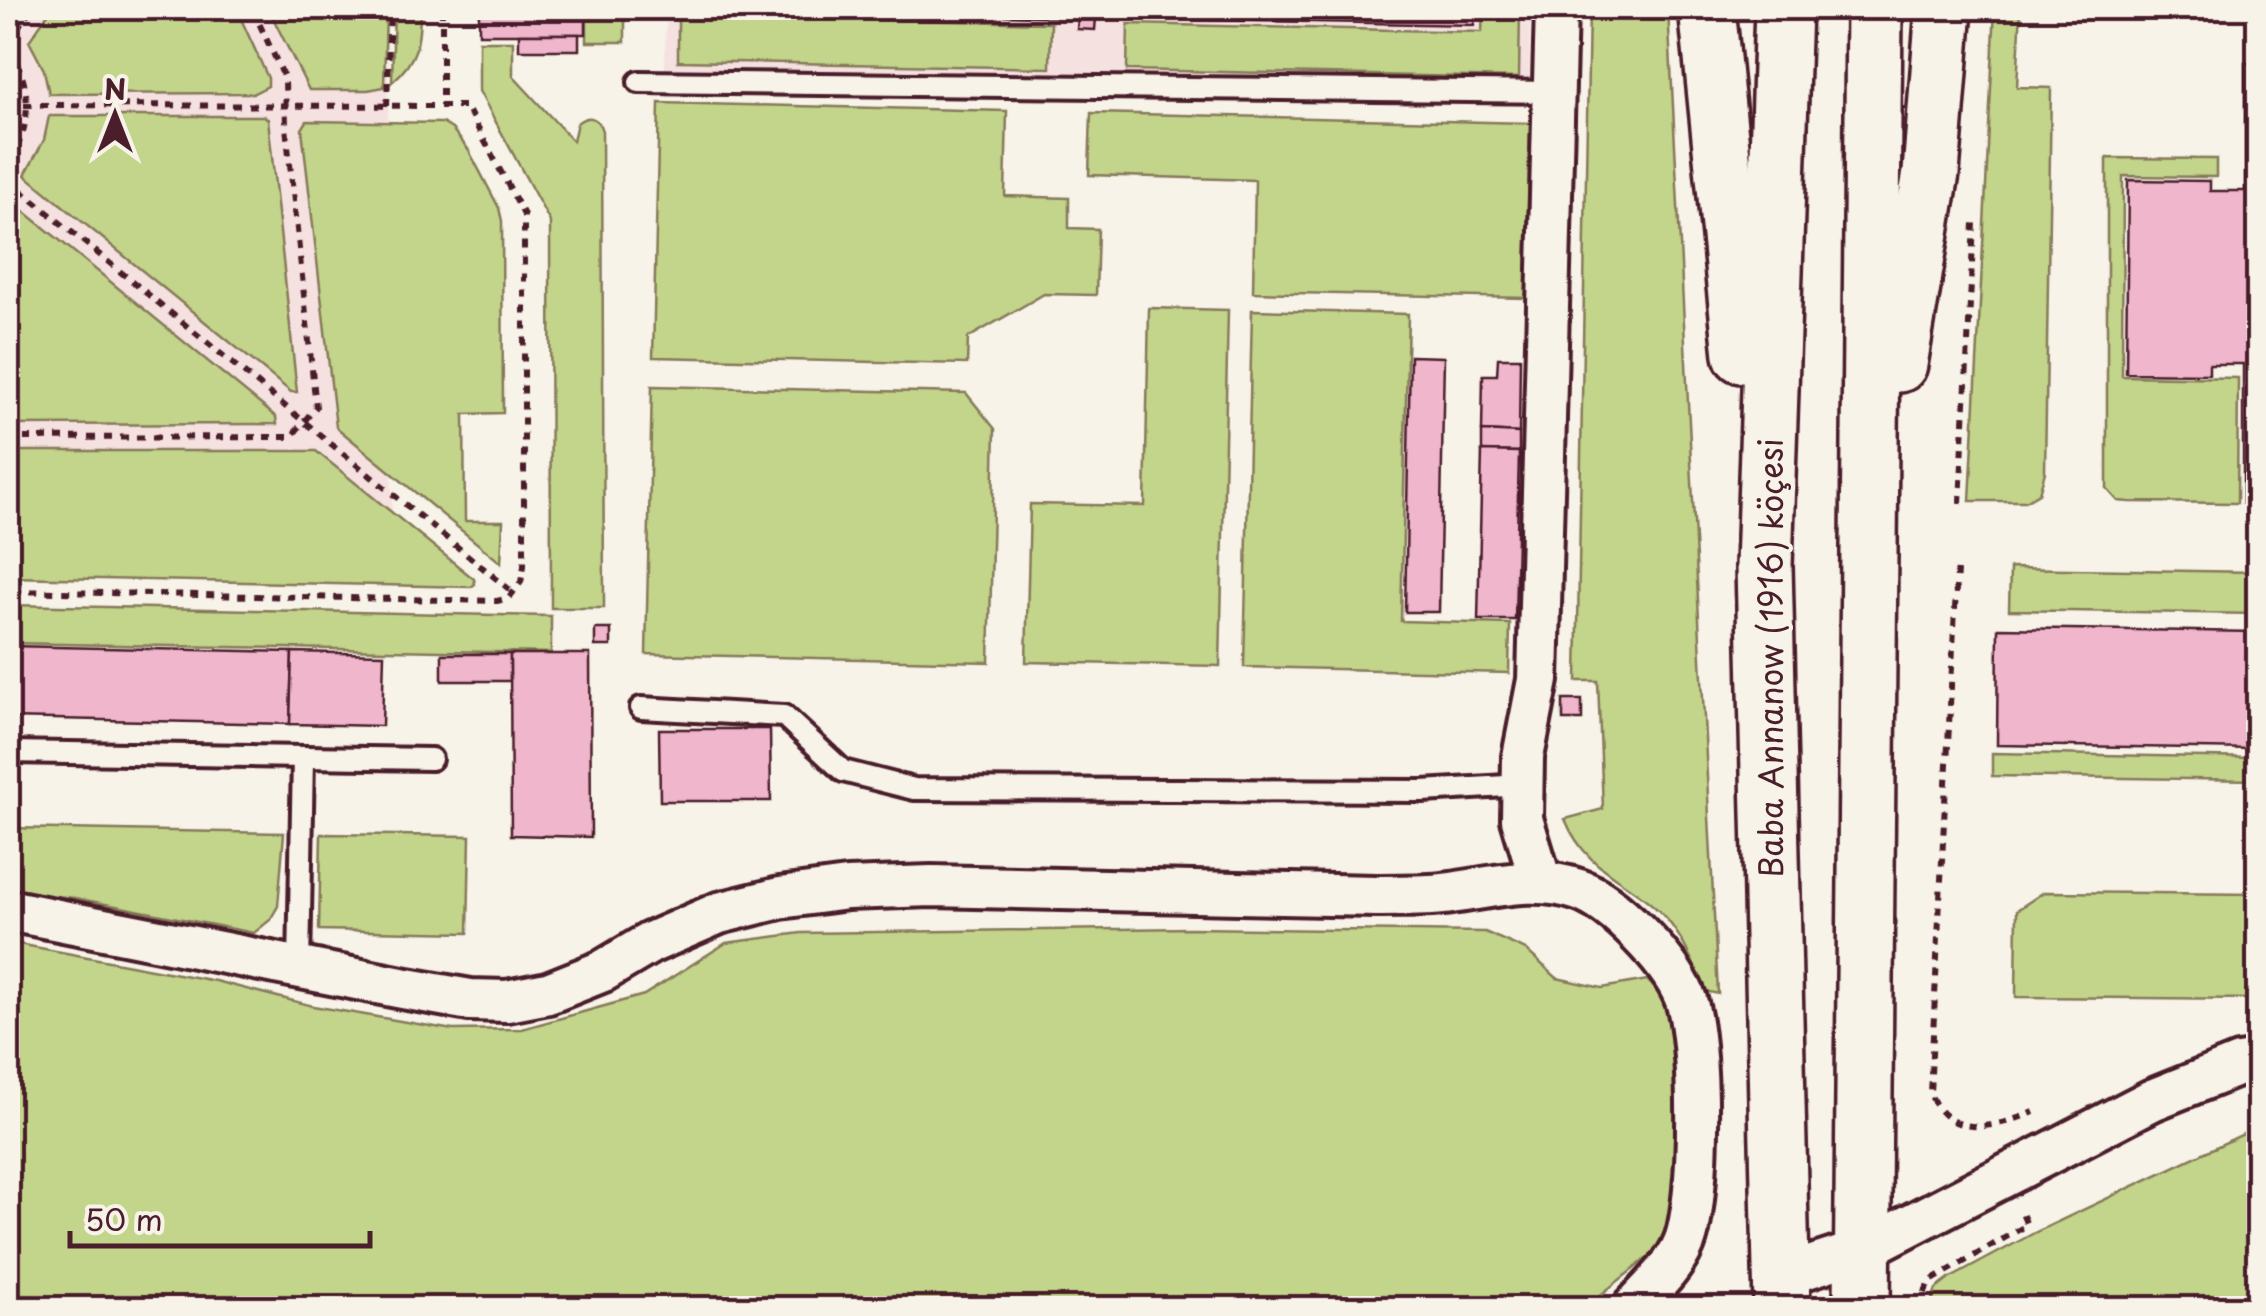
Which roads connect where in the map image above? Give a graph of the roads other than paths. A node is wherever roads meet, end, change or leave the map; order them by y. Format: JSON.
{"nodes":[{"id":1,"x":1556,"y":8,"type":"edge"},
{"id":2,"x":1707,"y":8,"type":"edge"},
{"id":3,"x":1783,"y":8,"type":"edge"},
{"id":4,"x":1874,"y":8,"type":"edge"},
{"id":5,"x":1944,"y":8,"type":"edge"},
{"id":6,"x":640,"y":82,"type":"dead end"},
{"id":7,"x":1553,"y":92,"type":"junction"},
{"id":8,"x":1871,"y":530,"type":"junction"},
{"id":9,"x":1764,"y":566,"type":"junction"},
{"id":10,"x":641,"y":708,"type":"dead end"},
{"id":11,"x":8,"y":752,"type":"edge"},
{"id":12,"x":302,"y":757,"type":"junction"},
{"id":13,"x":431,"y":759,"type":"dead end"},
{"id":14,"x":1523,"y":785,"type":"junction"},
{"id":15,"x":1541,"y":882,"type":"junction"},
{"id":16,"x":8,"y":910,"type":"edge"},
{"id":17,"x":300,"y":966,"type":"junction"},
{"id":18,"x":2258,"y":1062,"type":"edge"},
{"id":19,"x":1862,"y":1250,"type":"junction"},
{"id":20,"x":1782,"y":1292,"type":"edge"},
{"id":21,"x":1633,"y":1308,"type":"edge"},
{"id":22,"x":1862,"y":1308,"type":"edge"}],
"edges":[{"from":1,"to":7,"type":"street"},
{"from":2,"to":9,"type":"main road"},
{"from":3,"to":9,"type":"main road","name":"Baba Annanow (1916) köçesi"},
{"from":4,"to":8,"type":"main road"},
{"from":5,"to":8,"type":"main road"},
{"from":6,"to":7,"type":"lane"},
{"from":7,"to":14,"type":"street"},
{"from":8,"to":19,"type":"main road"},
{"from":9,"to":20,"type":"main road","name":"Baba Annanow (1916) köçesi"},
{"from":10,"to":14,"type":"lane"},
{"from":11,"to":12,"type":"lane"},
{"from":12,"to":13,"type":"lane"},
{"from":12,"to":17,"type":"lane"},
{"from":14,"to":15,"type":"street"},
{"from":15,"to":17,"type":"street"},
{"from":15,"to":21,"type":"street"},
{"from":16,"to":17,"type":"street"},
{"from":18,"to":19,"type":"street"},
{"from":19,"to":20,"type":"street"},
{"from":19,"to":22,"type":"main road"}]}
